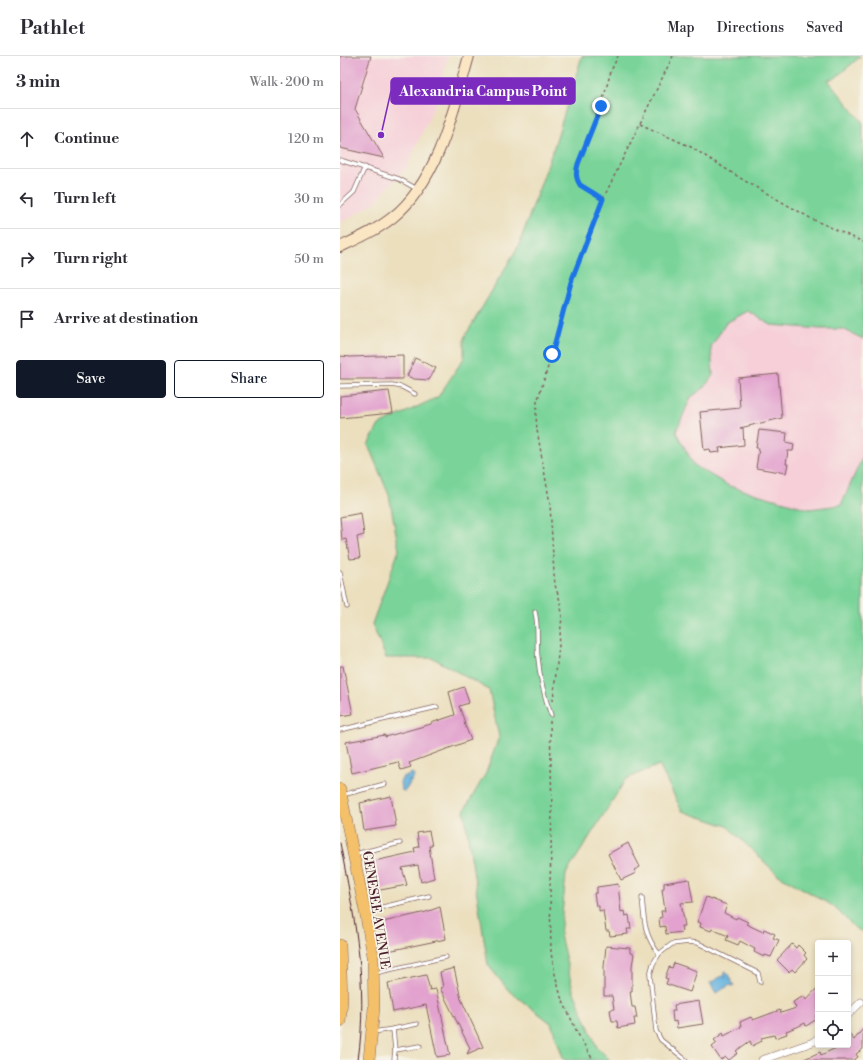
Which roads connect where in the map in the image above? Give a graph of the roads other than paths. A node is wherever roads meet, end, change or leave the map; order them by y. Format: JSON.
{"nodes":[{"id":1,"x":469,"y":56,"type":"edge"},
{"id":2,"x":340,"y":160,"type":"edge"},
{"id":3,"x":365,"y":168,"type":"junction"},
{"id":4,"x":418,"y":190,"type":"junction"},
{"id":5,"x":340,"y":205,"type":"edge"},
{"id":6,"x":340,"y":247,"type":"edge"},
{"id":7,"x":340,"y":386,"type":"edge"},
{"id":8,"x":415,"y":394,"type":"dead end"},
{"id":9,"x":340,"y":572,"type":"edge"},
{"id":10,"x":348,"y":607,"type":"dead end"},
{"id":11,"x":535,"y":612,"type":"dead end"},
{"id":12,"x":437,"y":707,"type":"dead end"},
{"id":13,"x":551,"y":716,"type":"road end"},
{"id":14,"x":340,"y":730,"type":"edge"},
{"id":15,"x":385,"y":784,"type":"dead end"},
{"id":16,"x":341,"y":792,"type":"edge"},
{"id":17,"x":400,"y":843,"type":"dead end"},
{"id":18,"x":354,"y":855,"type":"junction"},
{"id":19,"x":430,"y":896,"type":"dead end"},
{"id":20,"x":642,"y":897,"type":"dead end"},
{"id":21,"x":365,"y":911,"type":"junction"},
{"id":22,"x":340,"y":945,"type":"edge"},
{"id":23,"x":659,"y":954,"type":"junction"},
{"id":24,"x":446,"y":957,"type":"dead end"},
{"id":25,"x":341,"y":958,"type":"edge"},
{"id":26,"x":374,"y":973,"type":"junction"},
{"id":27,"x":760,"y":982,"type":"dead end"},
{"id":28,"x":862,"y":1002,"type":"dead end"},
{"id":29,"x":851,"y":1012,"type":"edge"},
{"id":30,"x":340,"y":1022,"type":"edge"},
{"id":31,"x":416,"y":1024,"type":"dead end"},
{"id":32,"x":393,"y":1029,"type":"junction"},
{"id":33,"x":372,"y":1032,"type":"junction"},
{"id":34,"x":815,"y":1040,"type":"edge"},
{"id":35,"x":420,"y":1046,"type":"dead end"},
{"id":36,"x":396,"y":1050,"type":"junction"},
{"id":37,"x":369,"y":1060,"type":"edge"},
{"id":38,"x":394,"y":1060,"type":"edge"},
{"id":39,"x":686,"y":1060,"type":"edge"},
{"id":40,"x":762,"y":1060,"type":"edge"}],
"edges":[{"from":1,"to":4,"type":"street"},
{"from":2,"to":3,"type":"lane"},
{"from":3,"to":4,"type":"lane"},
{"from":3,"to":5,"type":"lane"},
{"from":4,"to":6,"type":"street"},
{"from":7,"to":8,"type":"lane"},
{"from":9,"to":10,"type":"lane"},
{"from":11,"to":13,"type":"lane"},
{"from":12,"to":14,"type":"lane"},
{"from":15,"to":16,"type":"lane"},
{"from":16,"to":18,"type":"main road","name":"GENESEE AVENUE"},
{"from":17,"to":18,"type":"lane"},
{"from":18,"to":21,"type":"main road","name":"GENESEE AVENUE"},
{"from":19,"to":21,"type":"lane"},
{"from":20,"to":23,"type":"lane"},
{"from":21,"to":26,"type":"main road","name":"GENESEE AVENUE"},
{"from":22,"to":25,"type":"main road"},
{"from":23,"to":27,"type":"lane"},
{"from":23,"to":39,"type":"lane"},
{"from":24,"to":26,"type":"lane"},
{"from":25,"to":30,"type":"main road"},
{"from":26,"to":33,"type":"main road","name":"GENESEE AVENUE"},
{"from":28,"to":29,"type":"street"},
{"from":31,"to":32,"type":"lane"},
{"from":32,"to":33,"type":"lane"},
{"from":32,"to":36,"type":"lane"},
{"from":33,"to":37,"type":"main road","name":"GENESEE AVENUE"},
{"from":34,"to":40,"type":"street"},
{"from":35,"to":36,"type":"lane"},
{"from":36,"to":38,"type":"lane"}]}
